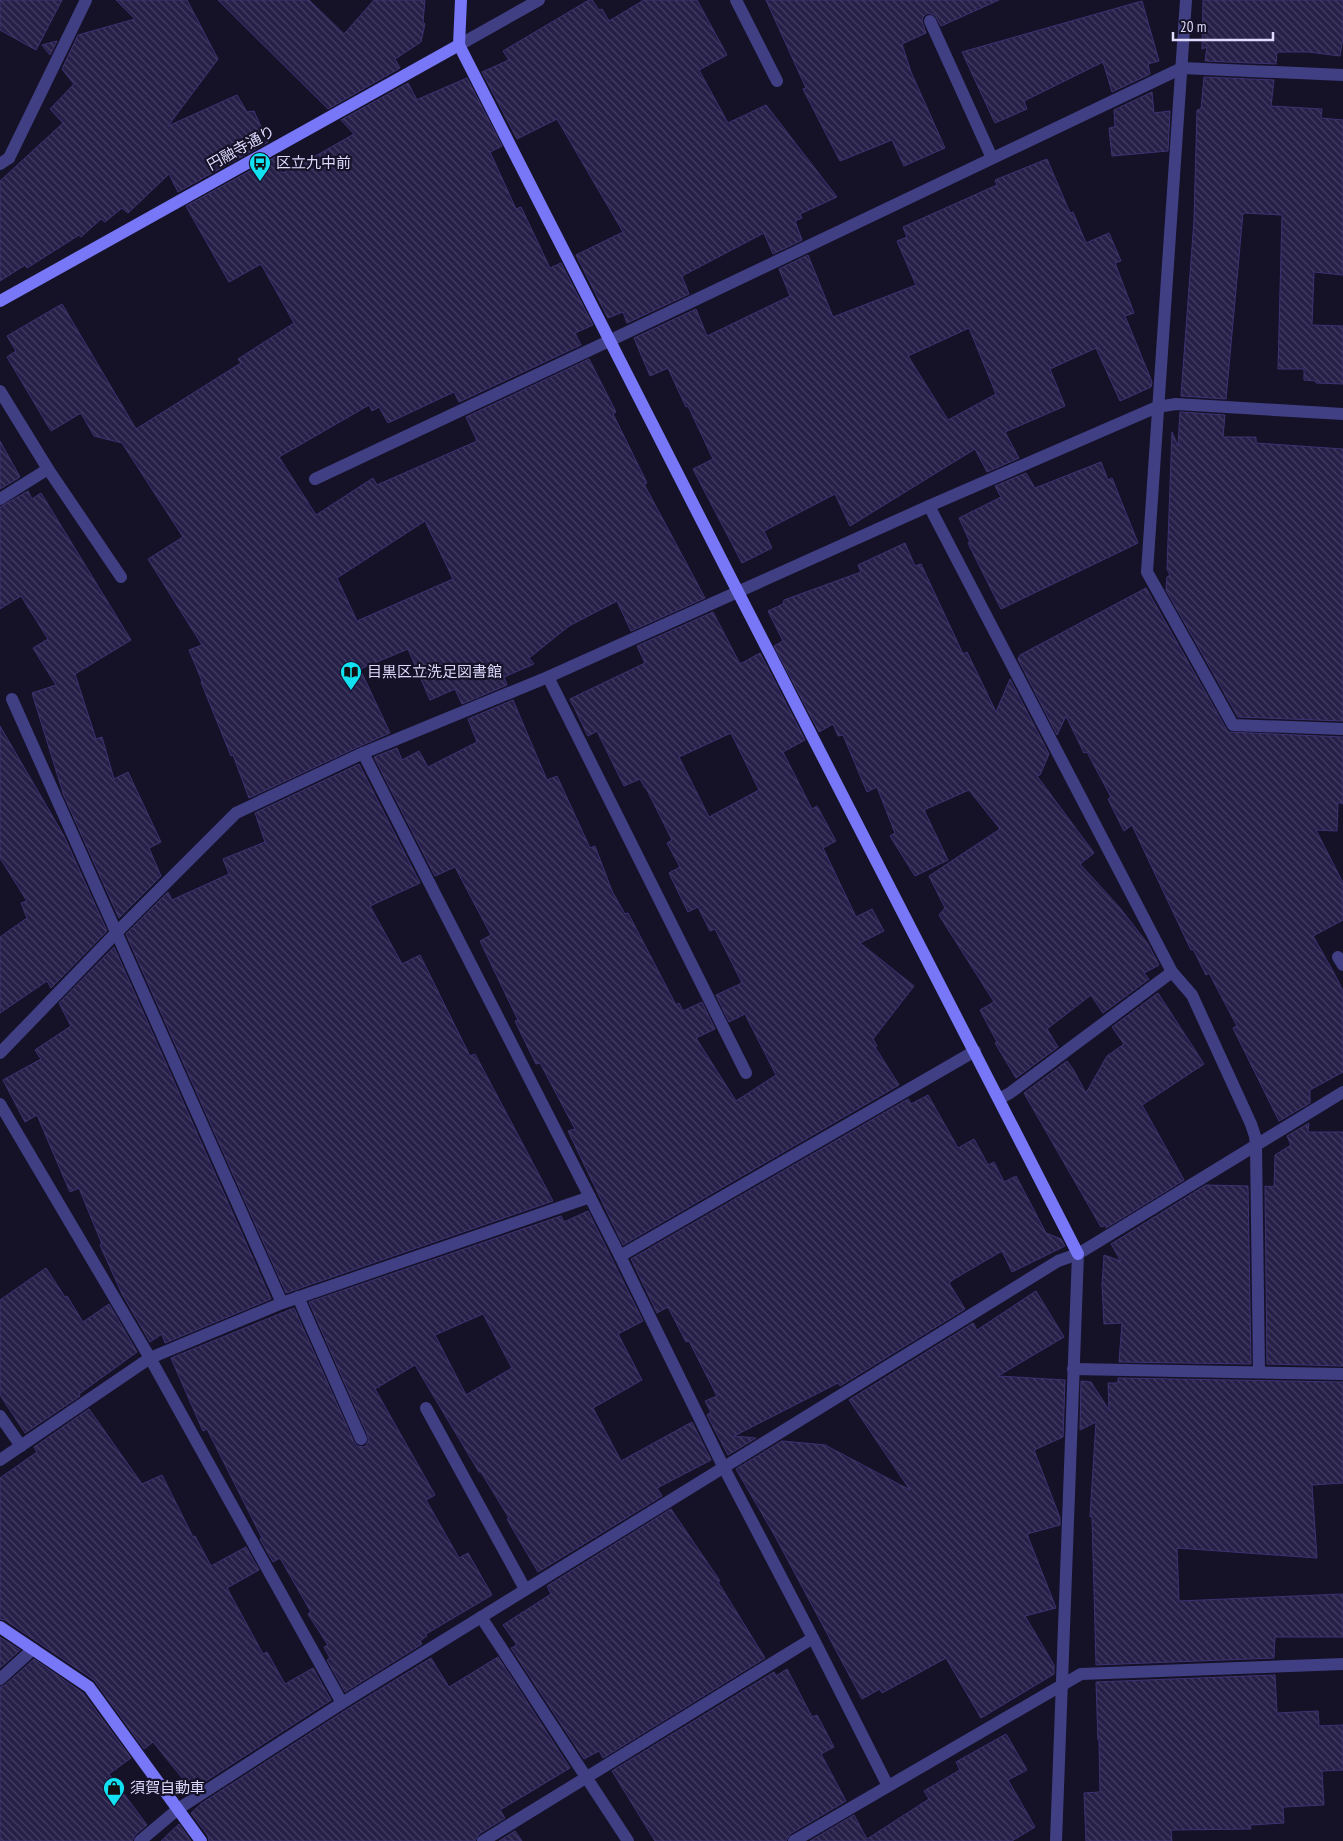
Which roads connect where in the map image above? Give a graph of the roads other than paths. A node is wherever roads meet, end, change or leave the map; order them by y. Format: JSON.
{"nodes":[{"id":1,"x":86,"y":0,"type":"edge"},
{"id":2,"x":461,"y":0,"type":"edge"},
{"id":3,"x":539,"y":0,"type":"edge"},
{"id":4,"x":736,"y":0,"type":"edge"},
{"id":5,"x":1186,"y":0,"type":"edge"},
{"id":6,"x":930,"y":21,"type":"dead end"},
{"id":7,"x":459,"y":45,"type":"junction"},
{"id":8,"x":1182,"y":68,"type":"junction"},
{"id":9,"x":1343,"y":75,"type":"edge"},
{"id":10,"x":777,"y":81,"type":"dead end"},
{"id":11,"x":992,"y":158,"type":"junction"},
{"id":12,"x":4,"y":161,"type":"edge"},
{"id":13,"x":0,"y":301,"type":"edge"},
{"id":14,"x":611,"y":340,"type":"junction"},
{"id":15,"x":0,"y":391,"type":"edge"},
{"id":16,"x":1157,"y":408,"type":"junction"},
{"id":17,"x":1343,"y":414,"type":"edge"},
{"id":18,"x":48,"y":469,"type":"junction"},
{"id":19,"x":315,"y":479,"type":"dead end"},
{"id":20,"x":0,"y":499,"type":"edge"},
{"id":21,"x":929,"y":506,"type":"junction"},
{"id":22,"x":121,"y":577,"type":"dead end"},
{"id":23,"x":738,"y":592,"type":"junction"},
{"id":24,"x":548,"y":677,"type":"junction"},
{"id":25,"x":12,"y":699,"type":"dead end"},
{"id":26,"x":1343,"y":730,"type":"edge"},
{"id":27,"x":363,"y":752,"type":"junction"},
{"id":28,"x":116,"y":933,"type":"junction"},
{"id":29,"x":1172,"y":972,"type":"junction"},
{"id":30,"x":975,"y":1052,"type":"junction"},
{"id":31,"x":0,"y":1054,"type":"edge"},
{"id":32,"x":746,"y":1074,"type":"dead end"},
{"id":33,"x":1343,"y":1092,"type":"edge"},
{"id":34,"x":999,"y":1099,"type":"junction"},
{"id":35,"x":0,"y":1104,"type":"edge"},
{"id":36,"x":1256,"y":1146,"type":"junction"},
{"id":37,"x":590,"y":1197,"type":"junction"},
{"id":38,"x":1078,"y":1254,"type":"junction"},
{"id":39,"x":620,"y":1256,"type":"junction"},
{"id":40,"x":298,"y":1297,"type":"junction"},
{"id":41,"x":282,"y":1303,"type":"junction"},
{"id":42,"x":150,"y":1358,"type":"junction"},
{"id":43,"x":1073,"y":1370,"type":"junction"},
{"id":44,"x":1259,"y":1372,"type":"junction"},
{"id":45,"x":1343,"y":1374,"type":"edge"},
{"id":46,"x":426,"y":1408,"type":"dead end"},
{"id":47,"x":0,"y":1416,"type":"edge"},
{"id":48,"x":361,"y":1439,"type":"dead end"},
{"id":49,"x":21,"y":1446,"type":"junction"},
{"id":50,"x":0,"y":1460,"type":"edge"},
{"id":51,"x":723,"y":1466,"type":"junction"},
{"id":52,"x":525,"y":1589,"type":"junction"},
{"id":53,"x":481,"y":1617,"type":"junction"},
{"id":54,"x":0,"y":1626,"type":"edge"},
{"id":55,"x":813,"y":1638,"type":"junction"},
{"id":56,"x":32,"y":1648,"type":"junction"},
{"id":57,"x":1343,"y":1664,"type":"edge"},
{"id":58,"x":0,"y":1679,"type":"edge"},
{"id":59,"x":1063,"y":1684,"type":"junction"},
{"id":60,"x":342,"y":1702,"type":"junction"},
{"id":61,"x":586,"y":1778,"type":"junction"},
{"id":62,"x":888,"y":1786,"type":"junction"},
{"id":63,"x":178,"y":1809,"type":"junction"},
{"id":64,"x":140,"y":1841,"type":"edge"},
{"id":65,"x":201,"y":1841,"type":"edge"},
{"id":66,"x":483,"y":1841,"type":"edge"},
{"id":67,"x":628,"y":1841,"type":"edge"},
{"id":68,"x":794,"y":1841,"type":"edge"},
{"id":69,"x":1056,"y":1841,"type":"edge"}],
"edges":[{"from":1,"to":12,"type":"street"},
{"from":2,"to":7,"type":"street"},
{"from":3,"to":7,"type":"street"},
{"from":4,"to":10,"type":"street"},
{"from":5,"to":8,"type":"street"},
{"from":6,"to":11,"type":"street"},
{"from":7,"to":13,"type":"street","name":"円融寺通り"},
{"from":7,"to":14,"type":"street"},
{"from":8,"to":9,"type":"street"},
{"from":8,"to":11,"type":"street"},
{"from":8,"to":16,"type":"street"},
{"from":11,"to":14,"type":"street"},
{"from":14,"to":19,"type":"street"},
{"from":14,"to":23,"type":"street"},
{"from":15,"to":18,"type":"street"},
{"from":16,"to":17,"type":"street"},
{"from":16,"to":21,"type":"street"},
{"from":16,"to":26,"type":"street"},
{"from":18,"to":20,"type":"street"},
{"from":18,"to":22,"type":"street"},
{"from":21,"to":23,"type":"street"},
{"from":21,"to":29,"type":"street"},
{"from":23,"to":24,"type":"street"},
{"from":23,"to":30,"type":"street"},
{"from":24,"to":27,"type":"street"},
{"from":24,"to":32,"type":"street"},
{"from":25,"to":28,"type":"street"},
{"from":27,"to":28,"type":"street"},
{"from":27,"to":37,"type":"street"},
{"from":28,"to":31,"type":"street"},
{"from":28,"to":41,"type":"street"},
{"from":29,"to":34,"type":"street"},
{"from":29,"to":36,"type":"street"},
{"from":30,"to":34,"type":"street"},
{"from":30,"to":39,"type":"street"},
{"from":33,"to":36,"type":"street"},
{"from":34,"to":38,"type":"street"},
{"from":35,"to":42,"type":"street"},
{"from":36,"to":38,"type":"street"},
{"from":36,"to":44,"type":"street"},
{"from":37,"to":39,"type":"street"},
{"from":37,"to":40,"type":"street"},
{"from":38,"to":43,"type":"street"},
{"from":38,"to":51,"type":"street"},
{"from":39,"to":51,"type":"street"},
{"from":40,"to":41,"type":"street"},
{"from":40,"to":48,"type":"street"},
{"from":41,"to":42,"type":"street"},
{"from":42,"to":49,"type":"street"},
{"from":42,"to":60,"type":"street"},
{"from":43,"to":44,"type":"street"},
{"from":43,"to":59,"type":"street"},
{"from":44,"to":45,"type":"street"},
{"from":46,"to":52,"type":"street"},
{"from":47,"to":49,"type":"street"},
{"from":49,"to":50,"type":"street"},
{"from":51,"to":52,"type":"street"},
{"from":51,"to":55,"type":"street"},
{"from":52,"to":53,"type":"street"},
{"from":53,"to":60,"type":"street"},
{"from":53,"to":61,"type":"street"},
{"from":54,"to":56,"type":"street"},
{"from":55,"to":61,"type":"street"},
{"from":55,"to":62,"type":"street"},
{"from":56,"to":58,"type":"street"},
{"from":56,"to":63,"type":"street"},
{"from":57,"to":59,"type":"street"},
{"from":59,"to":62,"type":"street"},
{"from":59,"to":69,"type":"street"},
{"from":60,"to":63,"type":"street"},
{"from":61,"to":66,"type":"street"},
{"from":61,"to":67,"type":"street"},
{"from":62,"to":68,"type":"street"},
{"from":63,"to":64,"type":"street"},
{"from":63,"to":65,"type":"street"}]}
